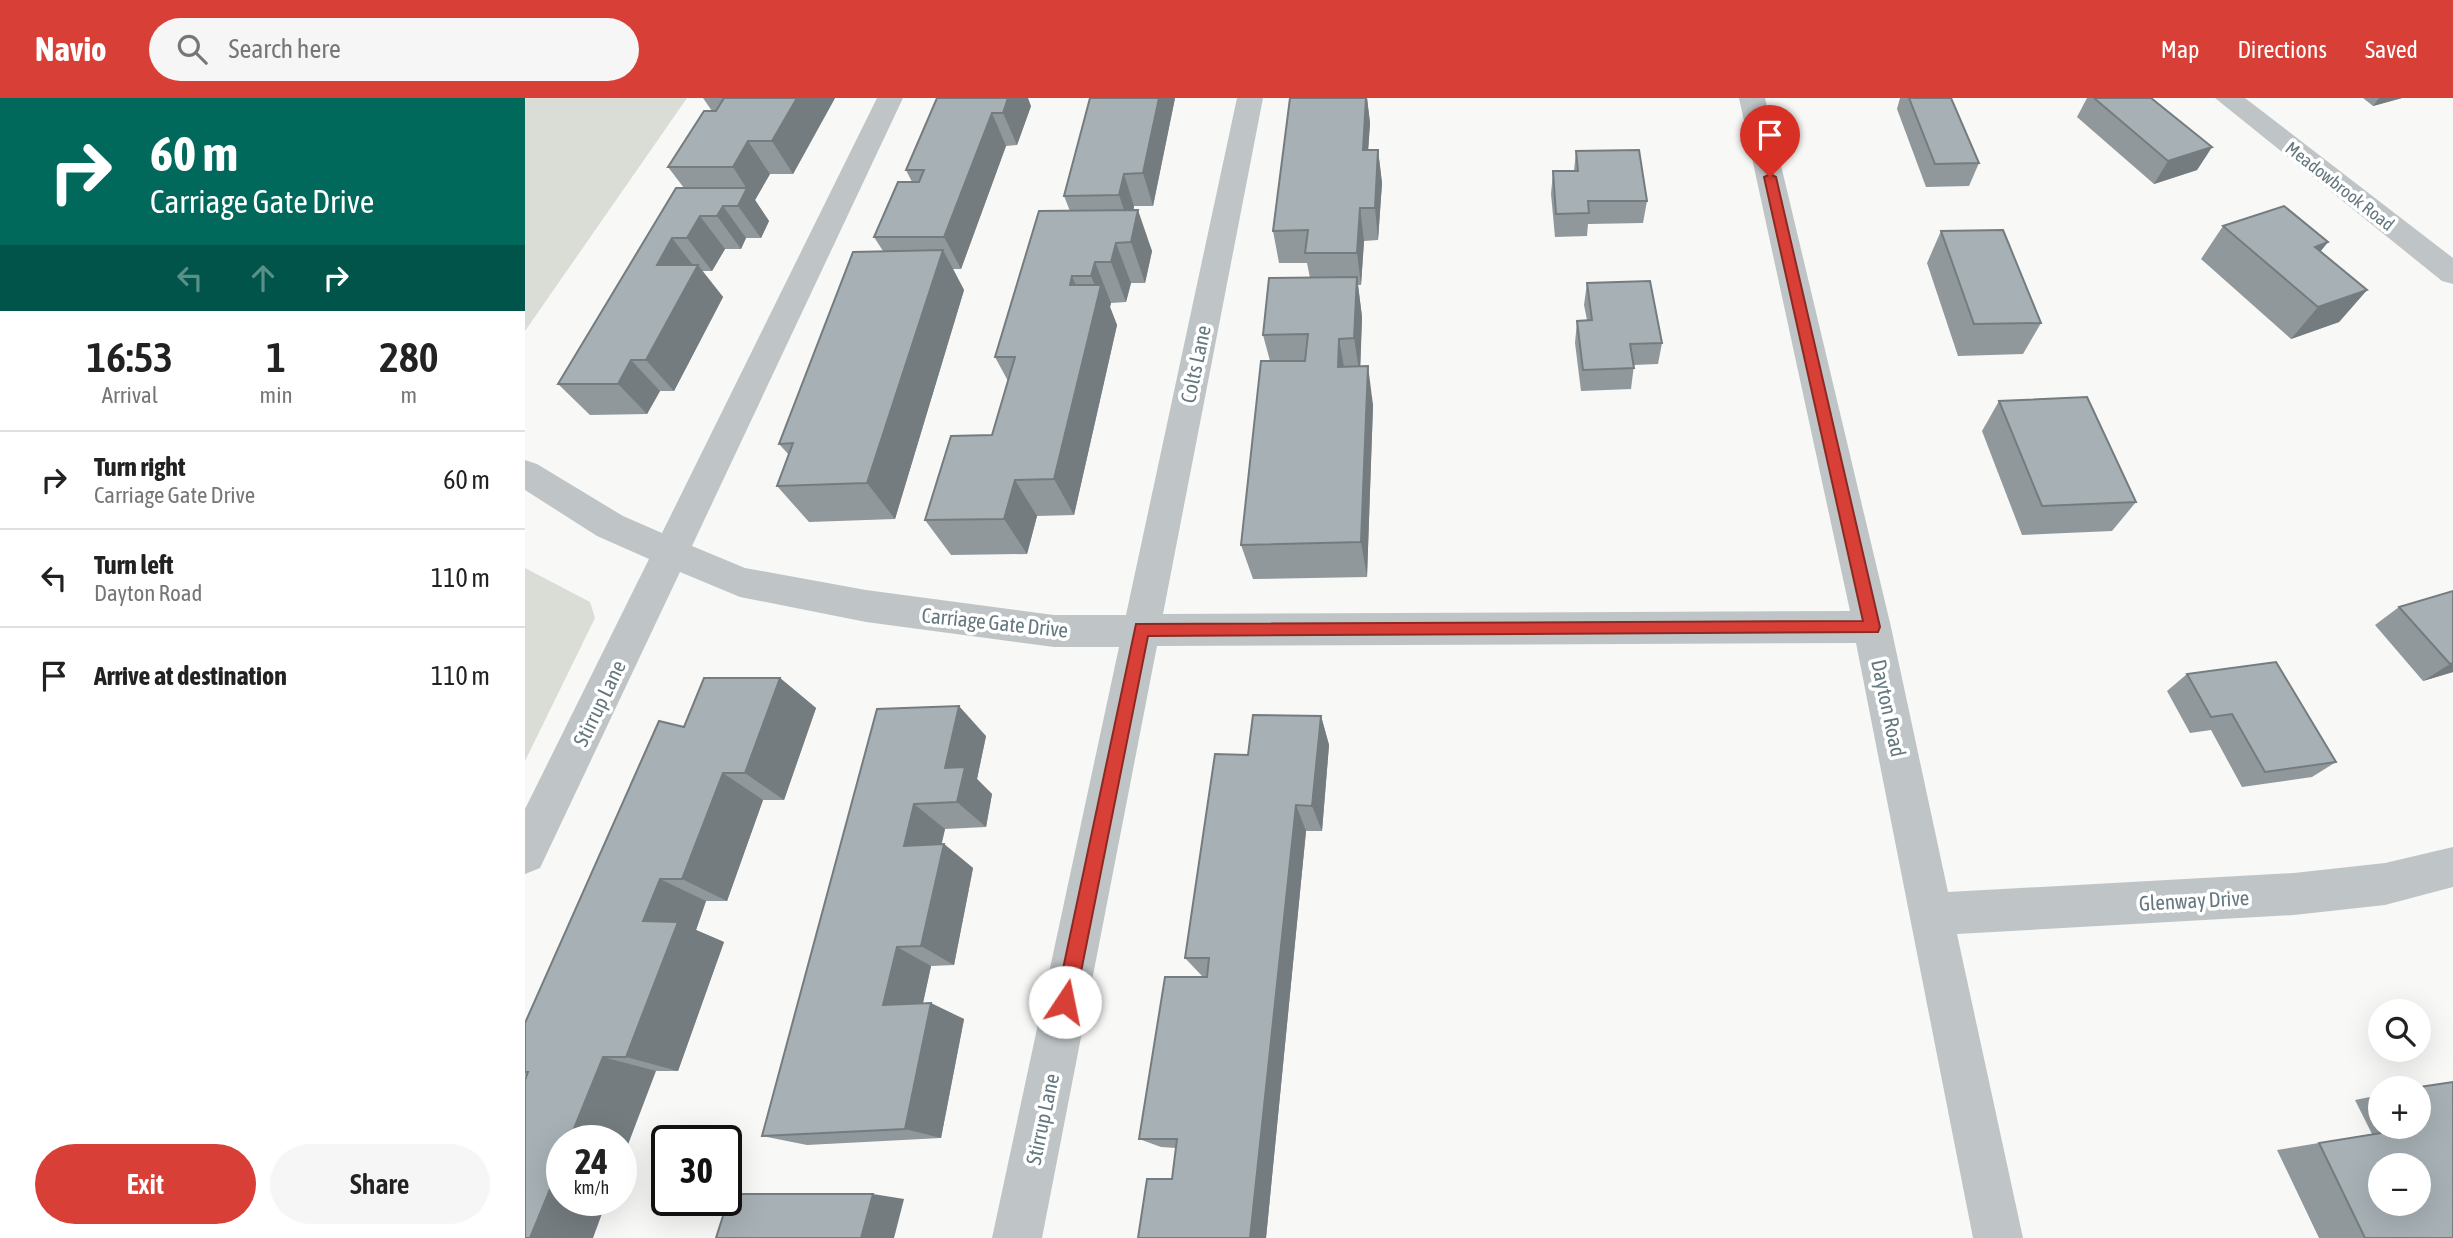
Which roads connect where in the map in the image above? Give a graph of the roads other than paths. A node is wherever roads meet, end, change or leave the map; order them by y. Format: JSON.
{"nodes":[{"id":1,"x":890,"y":98,"type":"edge"},
{"id":2,"x":1249,"y":98,"type":"edge"},
{"id":3,"x":1752,"y":98,"type":"edge"},
{"id":4,"x":2228,"y":98,"type":"edge"},
{"id":5,"x":2453,"y":274,"type":"edge"},
{"id":6,"x":525,"y":473,"type":"edge"},
{"id":7,"x":672,"y":552,"type":"junction"},
{"id":8,"x":1872,"y":627,"type":"junction"},
{"id":9,"x":1142,"y":629,"type":"junction"},
{"id":10,"x":525,"y":854,"type":"edge"},
{"id":11,"x":2453,"y":867,"type":"edge"},
{"id":12,"x":1933,"y":914,"type":"junction"},
{"id":13,"x":1017,"y":1238,"type":"edge"},
{"id":14,"x":1998,"y":1238,"type":"edge"}],
"edges":[{"from":1,"to":7,"type":"street"},
{"from":2,"to":9,"type":"street","name":"Colts Lane"},
{"from":3,"to":8,"type":"street","name":"Dayton Road"},
{"from":4,"to":5,"type":"street","name":"Meadowbrook Road"},
{"from":6,"to":7,"type":"street","name":"Carriage Gate Drive"},
{"from":7,"to":9,"type":"street","name":"Carriage Gate Drive"},
{"from":7,"to":10,"type":"street","name":"Stirrup Lane"},
{"from":8,"to":9,"type":"street","name":"Carriage Gate Drive"},
{"from":8,"to":12,"type":"street","name":"Dayton Road"},
{"from":9,"to":13,"type":"street","name":"Stirrup Lane"},
{"from":11,"to":12,"type":"street","name":"Glenway Drive"},
{"from":12,"to":14,"type":"street","name":"Dayton Road"}]}
